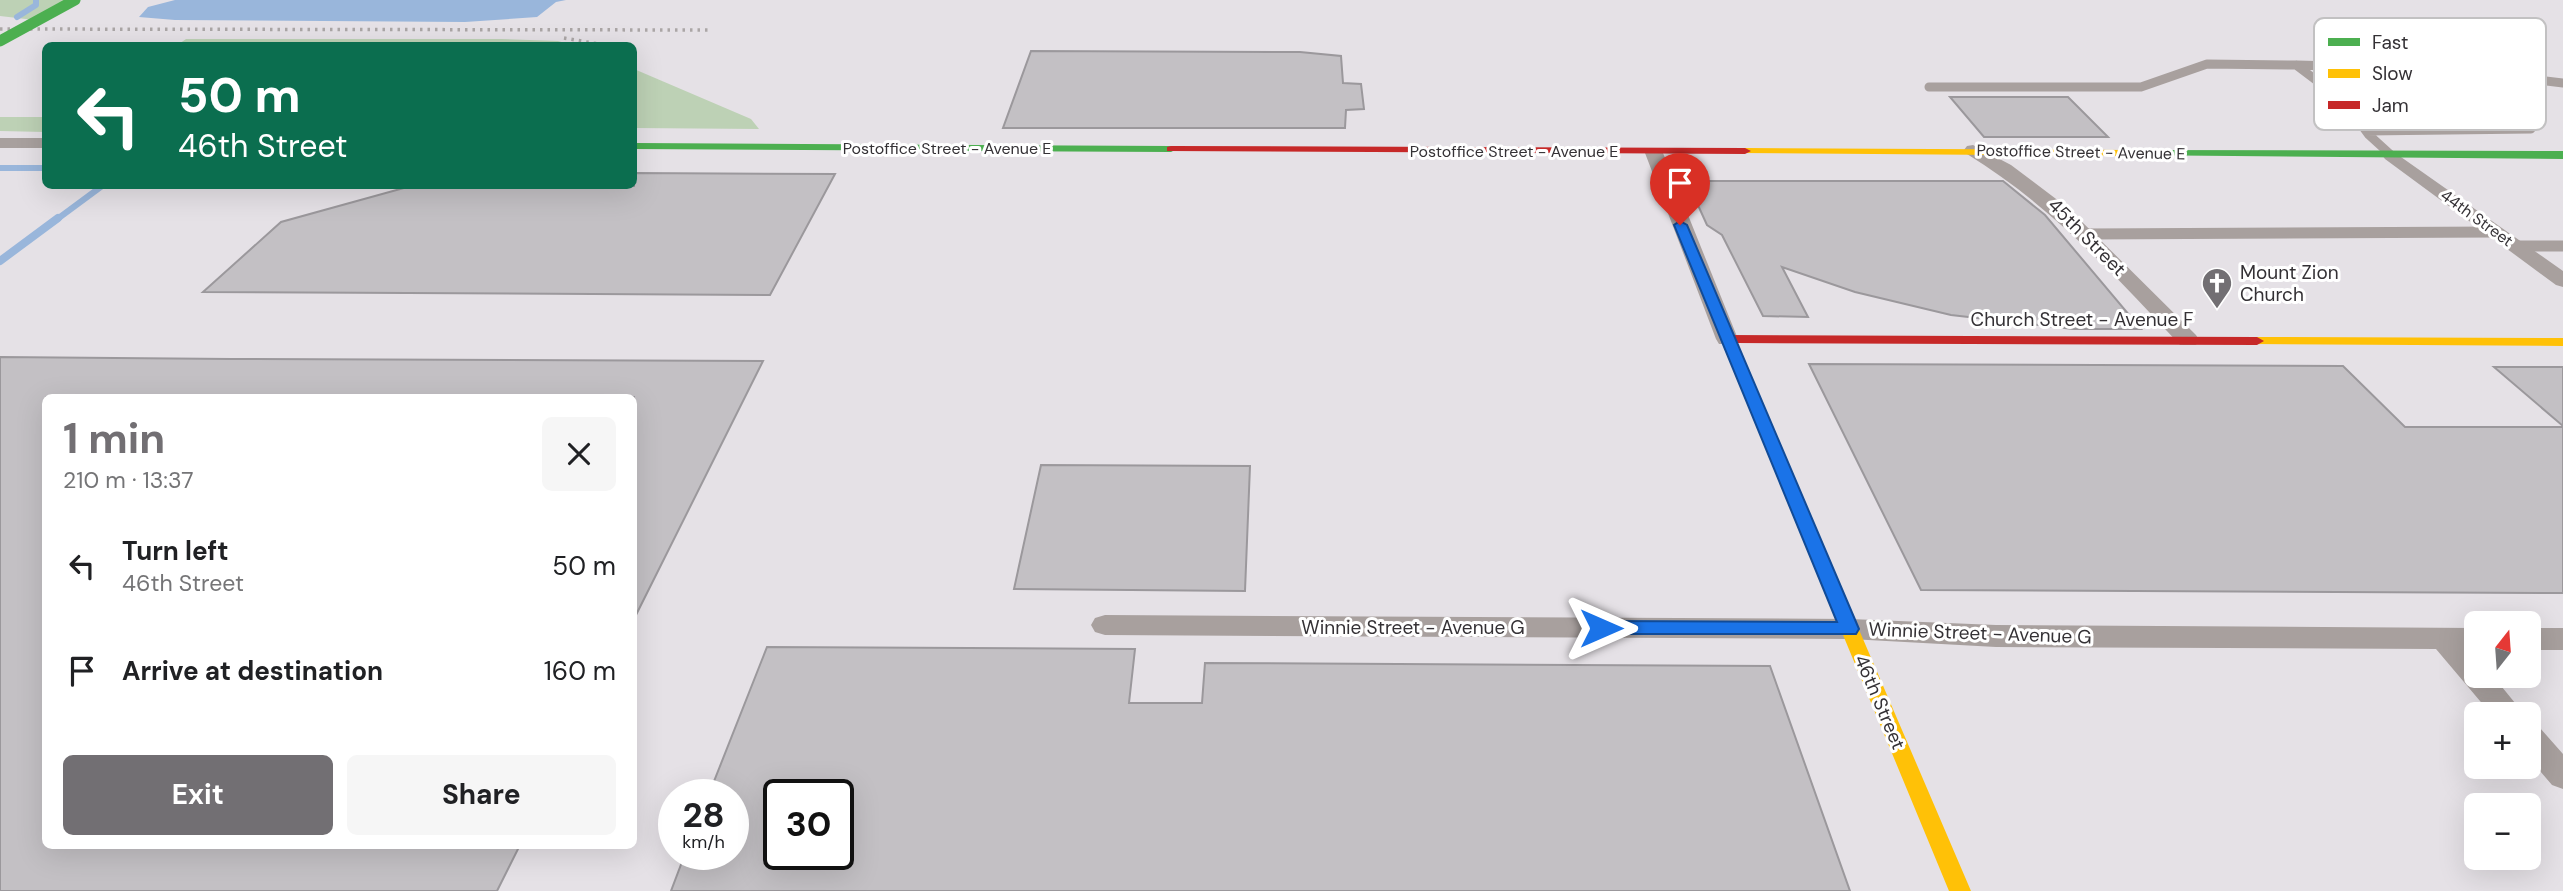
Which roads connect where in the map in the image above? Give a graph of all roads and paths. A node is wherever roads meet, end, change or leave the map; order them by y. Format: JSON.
{"nodes":[{"id":1,"x":75,"y":0,"type":"edge"},
{"id":2,"x":0,"y":41,"type":"edge"},
{"id":3,"x":2296,"y":65,"type":"junction"},
{"id":4,"x":2314,"y":65,"type":"edge"},
{"id":5,"x":2314,"y":79,"type":"edge"},
{"id":6,"x":1929,"y":87,"type":"dead end"},
{"id":7,"x":2531,"y":130,"type":"edge"},
{"id":8,"x":2366,"y":131,"type":"joint"},
{"id":9,"x":0,"y":143,"type":"edge"},
{"id":10,"x":42,"y":143,"type":"edge"},
{"id":11,"x":637,"y":146,"type":"edge"},
{"id":12,"x":1973,"y":150,"type":"junction"},
{"id":13,"x":1654,"y":153,"type":"junction"},
{"id":14,"x":2391,"y":155,"type":"junction"},
{"id":15,"x":2563,"y":155,"type":"edge"},
{"id":16,"x":2496,"y":232,"type":"junction"},
{"id":17,"x":2087,"y":234,"type":"junction"},
{"id":18,"x":2515,"y":246,"type":"junction"},
{"id":19,"x":2563,"y":246,"type":"edge"},
{"id":20,"x":2563,"y":281,"type":"edge"},
{"id":21,"x":1727,"y":340,"type":"junction"},
{"id":22,"x":2188,"y":340,"type":"junction"},
{"id":23,"x":2563,"y":342,"type":"edge"},
{"id":24,"x":1105,"y":625,"type":"dead end"},
{"id":25,"x":1850,"y":629,"type":"junction"},
{"id":26,"x":2443,"y":639,"type":"junction"},
{"id":27,"x":2464,"y":639,"type":"edge"},
{"id":28,"x":2541,"y":639,"type":"edge"},
{"id":29,"x":2563,"y":639,"type":"edge"},
{"id":30,"x":2498,"y":702,"type":"edge"},
{"id":31,"x":2541,"y":751,"type":"edge"},
{"id":32,"x":2563,"y":776,"type":"edge"},
{"id":33,"x":1960,"y":891,"type":"edge"}],
"edges":[{"from":1,"to":2,"type":"street","bridge":true},
{"from":3,"to":4,"type":"lane"},
{"from":3,"to":5,"type":"lane"},
{"from":3,"to":6,"type":"lane"},
{"from":7,"to":8,"type":"lane"},
{"from":8,"to":14,"type":"lane"},
{"from":9,"to":10,"type":"street"},
{"from":11,"to":13,"type":"street","name":"Postoffice Street - Avenue E"},
{"from":12,"to":13,"type":"street","name":"Postoffice Street - Avenue E"},
{"from":12,"to":14,"type":"street","name":"Postoffice Street - Avenue E"},
{"from":12,"to":17,"type":"street","name":"45th Street"},
{"from":13,"to":21,"type":"street","name":"46th Street"},
{"from":14,"to":15,"type":"street","name":"Postoffice Street - Avenue E"},
{"from":14,"to":16,"type":"street","name":"44th Street"},
{"from":16,"to":17,"type":"lane"},
{"from":16,"to":18,"type":"street","name":"44th Street"},
{"from":17,"to":22,"type":"street","name":"45th Street"},
{"from":18,"to":19,"type":"lane"},
{"from":18,"to":20,"type":"street","name":"44th Street"},
{"from":21,"to":22,"type":"street","name":"Church Street - Avenue F"},
{"from":21,"to":25,"type":"street","name":"46th Street"},
{"from":22,"to":23,"type":"street","name":"Church Street - Avenue F"},
{"from":24,"to":25,"type":"street","name":"Winnie Street - Avenue G"},
{"from":25,"to":26,"type":"street","name":"Winnie Street - Avenue G"},
{"from":25,"to":33,"type":"street","name":"46th Street"},
{"from":26,"to":27,"type":"street","name":"Winnie Street - Avenue G"},
{"from":26,"to":30,"type":"street"},
{"from":28,"to":29,"type":"street"},
{"from":31,"to":32,"type":"street"}]}
